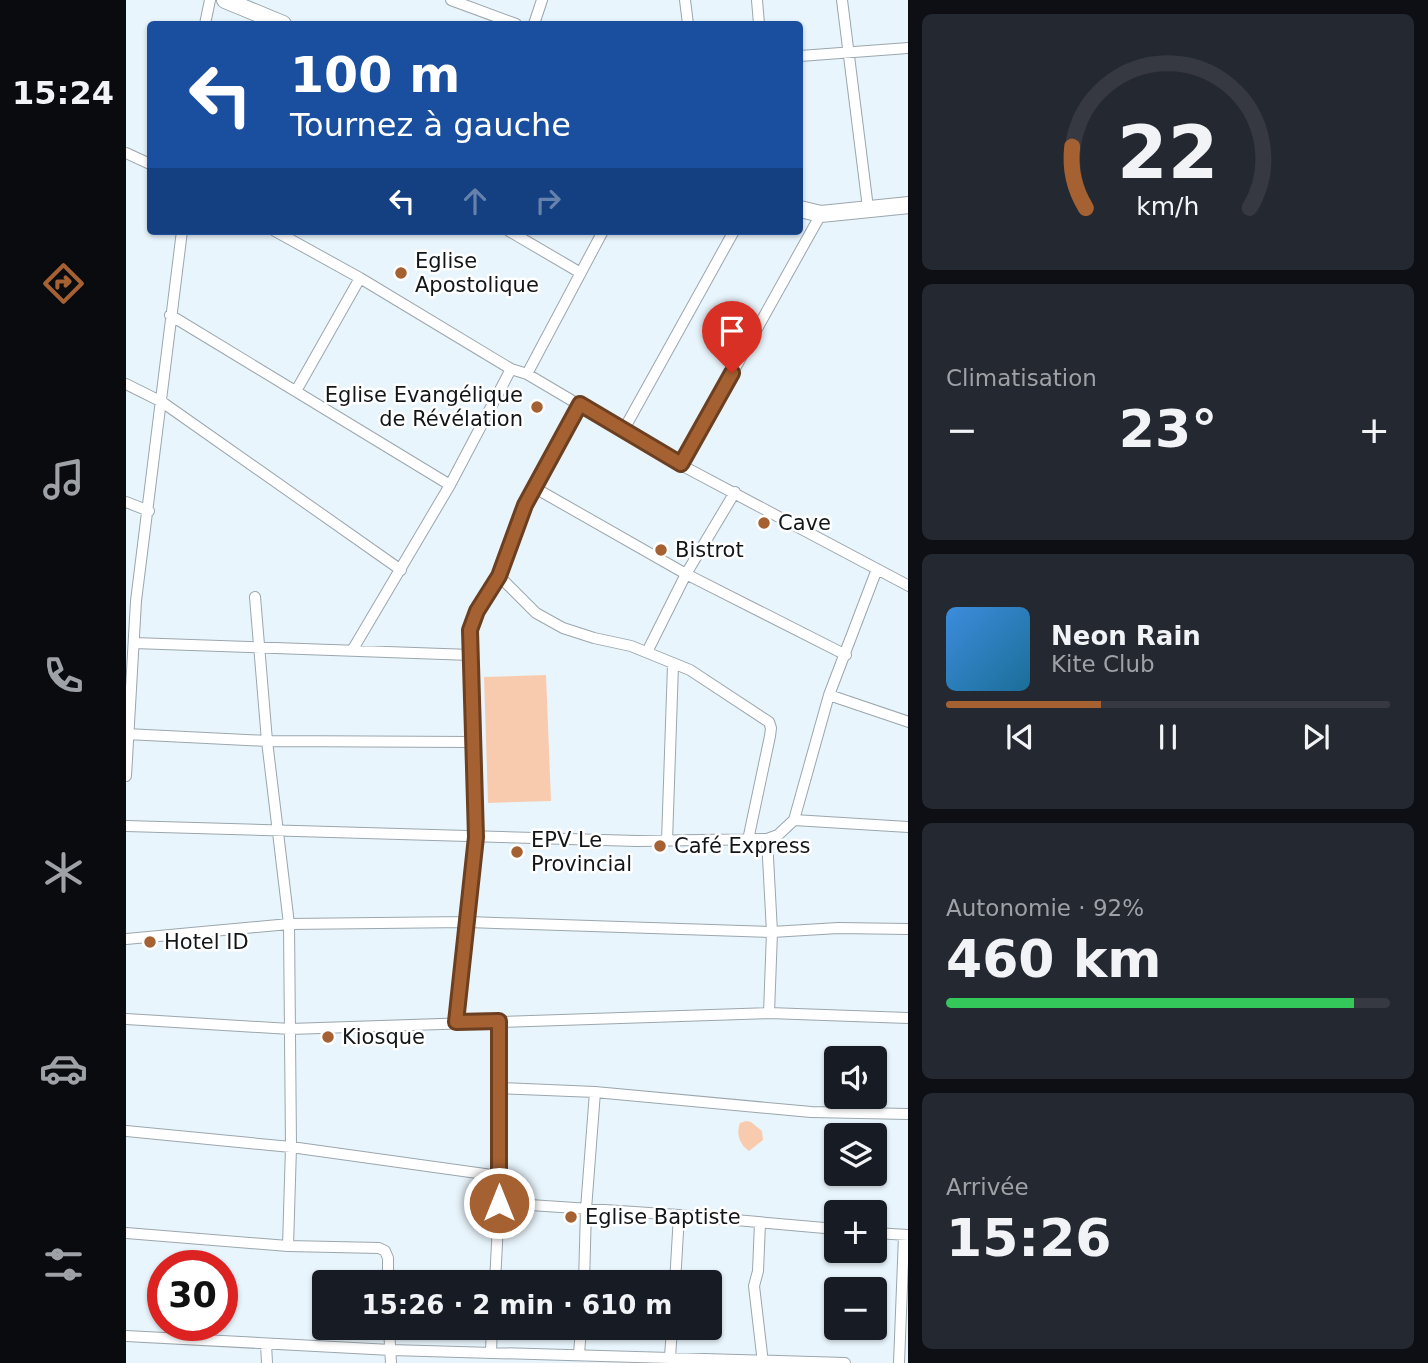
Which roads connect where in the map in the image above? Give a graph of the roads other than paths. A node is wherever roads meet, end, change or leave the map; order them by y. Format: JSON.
{"nodes":[{"id":1,"x":210,"y":0,"type":"edge"},
{"id":2,"x":227,"y":0,"type":"edge"},
{"id":3,"x":451,"y":0,"type":"edge"},
{"id":4,"x":542,"y":0,"type":"edge"},
{"id":5,"x":685,"y":0,"type":"edge"},
{"id":6,"x":757,"y":0,"type":"edge"},
{"id":7,"x":842,"y":0,"type":"edge"},
{"id":8,"x":206,"y":21,"type":"edge"},
{"id":9,"x":277,"y":21,"type":"edge"},
{"id":10,"x":508,"y":21,"type":"edge"},
{"id":11,"x":535,"y":21,"type":"edge"},
{"id":12,"x":688,"y":21,"type":"edge"},
{"id":13,"x":759,"y":21,"type":"edge"},
{"id":14,"x":908,"y":48,"type":"edge"},
{"id":15,"x":847,"y":52,"type":"junction"},
{"id":16,"x":803,"y":56,"type":"edge"},
{"id":17,"x":126,"y":153,"type":"edge"},
{"id":18,"x":147,"y":163,"type":"edge"},
{"id":19,"x":908,"y":205,"type":"edge"},
{"id":20,"x":868,"y":208,"type":"junction"},
{"id":21,"x":803,"y":210,"type":"edge"},
{"id":22,"x":821,"y":214,"type":"junction"},
{"id":23,"x":180,"y":235,"type":"edge"},
{"id":24,"x":282,"y":235,"type":"edge"},
{"id":25,"x":516,"y":235,"type":"edge"},
{"id":26,"x":601,"y":235,"type":"edge"},
{"id":27,"x":732,"y":235,"type":"edge"},
{"id":28,"x":579,"y":272,"type":"junction"},
{"id":29,"x":360,"y":278,"type":"junction"},
{"id":30,"x":170,"y":315,"type":"junction"},
{"id":31,"x":511,"y":369,"type":"junction"},
{"id":32,"x":527,"y":374,"type":"junction"},
{"id":33,"x":126,"y":384,"type":"edge"},
{"id":34,"x":296,"y":391,"type":"junction"},
{"id":35,"x":162,"y":402,"type":"junction"},
{"id":36,"x":580,"y":404,"type":"junction"},
{"id":37,"x":623,"y":431,"type":"junction"},
{"id":38,"x":681,"y":464,"type":"junction"},
{"id":39,"x":450,"y":485,"type":"junction"},
{"id":40,"x":535,"y":488,"type":"junction"},
{"id":41,"x":735,"y":492,"type":"junction"},
{"id":42,"x":126,"y":502,"type":"edge"},
{"id":43,"x":149,"y":511,"type":"junction"},
{"id":44,"x":877,"y":569,"type":"junction"},
{"id":45,"x":401,"y":570,"type":"junction"},
{"id":46,"x":687,"y":574,"type":"junction"},
{"id":47,"x":499,"y":576,"type":"junction"},
{"id":48,"x":908,"y":586,"type":"edge"},
{"id":49,"x":255,"y":597,"type":"dead end"},
{"id":50,"x":131,"y":599,"type":"edge"},
{"id":51,"x":134,"y":643,"type":"junction"},
{"id":52,"x":260,"y":647,"type":"junction"},
{"id":53,"x":353,"y":649,"type":"junction"},
{"id":54,"x":647,"y":652,"type":"junction"},
{"id":55,"x":471,"y":654,"type":"junction"},
{"id":56,"x":846,"y":655,"type":"junction"},
{"id":57,"x":673,"y":665,"type":"junction"},
{"id":58,"x":129,"y":681,"type":"edge"},
{"id":59,"x":829,"y":695,"type":"junction"},
{"id":60,"x":908,"y":722,"type":"edge"},
{"id":61,"x":128,"y":735,"type":"edge"},
{"id":62,"x":267,"y":741,"type":"junction"},
{"id":63,"x":472,"y":742,"type":"junction"},
{"id":64,"x":126,"y":776,"type":"edge"},
{"id":65,"x":794,"y":820,"type":"junction"},
{"id":66,"x":126,"y":826,"type":"edge"},
{"id":67,"x":908,"y":827,"type":"edge"},
{"id":68,"x":276,"y":830,"type":"junction"},
{"id":69,"x":476,"y":837,"type":"junction"},
{"id":70,"x":767,"y":839,"type":"junction"},
{"id":71,"x":748,"y":840,"type":"junction"},
{"id":72,"x":667,"y":841,"type":"junction"},
{"id":73,"x":468,"y":922,"type":"junction"},
{"id":74,"x":289,"y":924,"type":"junction"},
{"id":75,"x":908,"y":929,"type":"edge"},
{"id":76,"x":772,"y":932,"type":"junction"},
{"id":77,"x":126,"y":939,"type":"edge"},
{"id":78,"x":769,"y":1013,"type":"junction"},
{"id":79,"x":908,"y":1018,"type":"edge"},
{"id":80,"x":126,"y":1019,"type":"edge"},
{"id":81,"x":499,"y":1021,"type":"junction"},
{"id":82,"x":456,"y":1022,"type":"junction"},
{"id":83,"x":290,"y":1029,"type":"junction"},
{"id":84,"x":499,"y":1088,"type":"junction"},
{"id":85,"x":595,"y":1092,"type":"junction"},
{"id":86,"x":908,"y":1114,"type":"edge"},
{"id":87,"x":126,"y":1131,"type":"edge"},
{"id":88,"x":291,"y":1146,"type":"junction"},
{"id":89,"x":499,"y":1176,"type":"junction"},
{"id":90,"x":499,"y":1203,"type":"junction"},
{"id":91,"x":586,"y":1209,"type":"junction"},
{"id":92,"x":679,"y":1215,"type":"junction"},
{"id":93,"x":760,"y":1223,"type":"junction"},
{"id":94,"x":824,"y":1229,"type":"edge"},
{"id":95,"x":126,"y":1233,"type":"edge"},
{"id":96,"x":887,"y":1234,"type":"edge"},
{"id":97,"x":906,"y":1236,"type":"edge"},
{"id":98,"x":288,"y":1246,"type":"junction"},
{"id":99,"x":388,"y":1270,"type":"edge"},
{"id":100,"x":496,"y":1270,"type":"edge"},
{"id":101,"x":584,"y":1270,"type":"edge"},
{"id":102,"x":676,"y":1270,"type":"edge"},
{"id":103,"x":126,"y":1336,"type":"edge"},
{"id":104,"x":390,"y":1340,"type":"edge"},
{"id":105,"x":492,"y":1340,"type":"edge"},
{"id":106,"x":580,"y":1340,"type":"edge"},
{"id":107,"x":671,"y":1340,"type":"edge"},
{"id":108,"x":266,"y":1344,"type":"junction"},
{"id":109,"x":391,"y":1350,"type":"junction"},
{"id":110,"x":491,"y":1352,"type":"junction"},
{"id":111,"x":579,"y":1354,"type":"junction"},
{"id":112,"x":462,"y":1357,"type":"edge"},
{"id":113,"x":670,"y":1357,"type":"junction"},
{"id":114,"x":545,"y":1358,"type":"edge"},
{"id":115,"x":763,"y":1362,"type":"edge"},
{"id":116,"x":267,"y":1363,"type":"edge"},
{"id":117,"x":391,"y":1363,"type":"edge"},
{"id":118,"x":845,"y":1363,"type":"edge"},
{"id":119,"x":899,"y":1363,"type":"edge"}],
"edges":[{"from":1,"to":8,"type":"street"},
{"from":2,"to":9,"type":"street"},
{"from":3,"to":10,"type":"street"},
{"from":4,"to":11,"type":"street"},
{"from":5,"to":12,"type":"street"},
{"from":6,"to":13,"type":"street"},
{"from":7,"to":15,"type":"street"},
{"from":14,"to":15,"type":"street"},
{"from":15,"to":16,"type":"street"},
{"from":15,"to":20,"type":"street"},
{"from":17,"to":18,"type":"street"},
{"from":19,"to":20,"type":"street"},
{"from":20,"to":22,"type":"street"},
{"from":21,"to":22,"type":"street"},
{"from":22,"to":38,"type":"street"},
{"from":23,"to":30,"type":"street"},
{"from":24,"to":29,"type":"street"},
{"from":25,"to":28,"type":"street"},
{"from":26,"to":28,"type":"street"},
{"from":27,"to":37,"type":"street"},
{"from":28,"to":32,"type":"street"},
{"from":29,"to":31,"type":"street"},
{"from":29,"to":34,"type":"street"},
{"from":30,"to":34,"type":"street"},
{"from":30,"to":35,"type":"street"},
{"from":31,"to":32,"type":"street"},
{"from":31,"to":39,"type":"street"},
{"from":32,"to":36,"type":"street"},
{"from":33,"to":35,"type":"street"},
{"from":34,"to":39,"type":"street"},
{"from":35,"to":43,"type":"street"},
{"from":35,"to":45,"type":"street"},
{"from":36,"to":37,"type":"street"},
{"from":36,"to":40,"type":"street"},
{"from":37,"to":38,"type":"street"},
{"from":38,"to":41,"type":"street"},
{"from":39,"to":45,"type":"street"},
{"from":40,"to":46,"type":"street"},
{"from":40,"to":47,"type":"street"},
{"from":41,"to":44,"type":"street"},
{"from":41,"to":46,"type":"street"},
{"from":42,"to":43,"type":"street"},
{"from":43,"to":50,"type":"street"},
{"from":44,"to":48,"type":"street"},
{"from":44,"to":56,"type":"street"},
{"from":45,"to":53,"type":"street"},
{"from":46,"to":54,"type":"street"},
{"from":46,"to":56,"type":"street"},
{"from":47,"to":54,"type":"street"},
{"from":47,"to":55,"type":"street"},
{"from":49,"to":52,"type":"street"},
{"from":50,"to":51,"type":"street"},
{"from":51,"to":52,"type":"street"},
{"from":51,"to":58,"type":"street"},
{"from":52,"to":53,"type":"street"},
{"from":52,"to":62,"type":"street"},
{"from":53,"to":55,"type":"street"},
{"from":54,"to":57,"type":"street"},
{"from":55,"to":63,"type":"street"},
{"from":56,"to":59,"type":"street"},
{"from":57,"to":71,"type":"street"},
{"from":57,"to":72,"type":"street"},
{"from":58,"to":61,"type":"street"},
{"from":59,"to":60,"type":"street"},
{"from":59,"to":65,"type":"street"},
{"from":61,"to":62,"type":"street"},
{"from":61,"to":64,"type":"street"},
{"from":62,"to":63,"type":"street"},
{"from":62,"to":68,"type":"street"},
{"from":63,"to":69,"type":"street"},
{"from":65,"to":67,"type":"street"},
{"from":65,"to":70,"type":"street"},
{"from":66,"to":68,"type":"street"},
{"from":68,"to":69,"type":"street"},
{"from":68,"to":74,"type":"street"},
{"from":69,"to":72,"type":"street"},
{"from":69,"to":73,"type":"street"},
{"from":70,"to":71,"type":"street"},
{"from":70,"to":76,"type":"street"},
{"from":71,"to":72,"type":"street"},
{"from":73,"to":74,"type":"street"},
{"from":73,"to":76,"type":"street"},
{"from":73,"to":82,"type":"street"},
{"from":74,"to":77,"type":"street"},
{"from":74,"to":83,"type":"street"},
{"from":75,"to":76,"type":"street"},
{"from":76,"to":78,"type":"street"},
{"from":78,"to":79,"type":"street"},
{"from":78,"to":81,"type":"street"},
{"from":80,"to":83,"type":"street"},
{"from":81,"to":82,"type":"street"},
{"from":81,"to":84,"type":"street"},
{"from":82,"to":83,"type":"street"},
{"from":83,"to":88,"type":"street"},
{"from":84,"to":85,"type":"street"},
{"from":84,"to":89,"type":"street"},
{"from":85,"to":86,"type":"street"},
{"from":85,"to":91,"type":"street"},
{"from":87,"to":88,"type":"street"},
{"from":88,"to":89,"type":"street"},
{"from":88,"to":98,"type":"street"},
{"from":89,"to":90,"type":"street"},
{"from":90,"to":91,"type":"street"},
{"from":90,"to":100,"type":"street"},
{"from":91,"to":92,"type":"street"},
{"from":91,"to":101,"type":"street"},
{"from":92,"to":93,"type":"street"},
{"from":92,"to":102,"type":"street"},
{"from":93,"to":94,"type":"street"},
{"from":93,"to":115,"type":"street"},
{"from":95,"to":98,"type":"street"},
{"from":96,"to":97,"type":"street"},
{"from":97,"to":119,"type":"street"},
{"from":98,"to":99,"type":"street"},
{"from":103,"to":108,"type":"street"},
{"from":104,"to":109,"type":"street"},
{"from":105,"to":110,"type":"street"},
{"from":106,"to":111,"type":"street"},
{"from":107,"to":113,"type":"street"},
{"from":108,"to":109,"type":"street"},
{"from":108,"to":116,"type":"street"},
{"from":109,"to":112,"type":"street"},
{"from":109,"to":117,"type":"street"},
{"from":110,"to":112,"type":"street"},
{"from":110,"to":114,"type":"street"},
{"from":111,"to":113,"type":"street"},
{"from":111,"to":114,"type":"street"},
{"from":113,"to":115,"type":"street"},
{"from":115,"to":118,"type":"street"}]}
